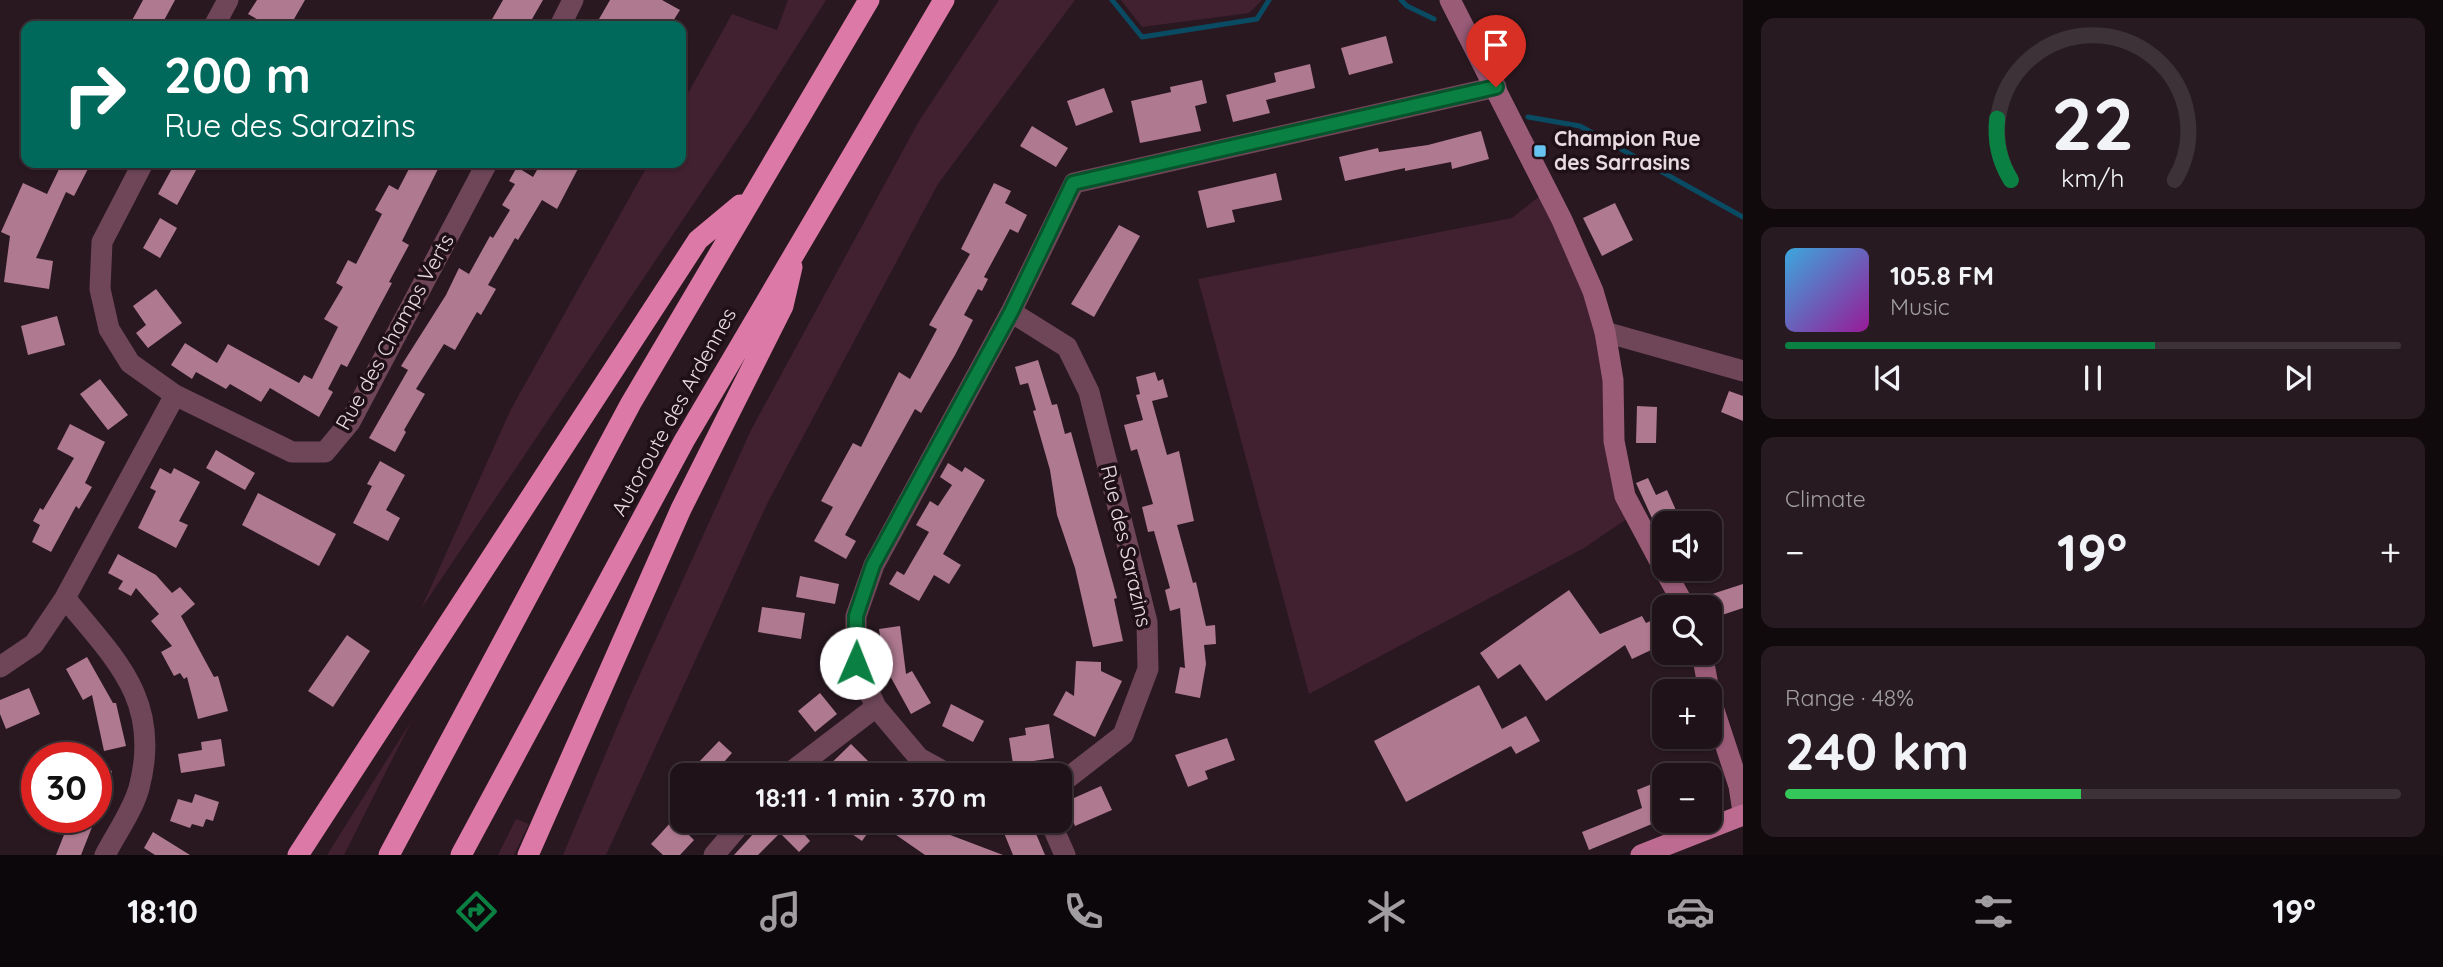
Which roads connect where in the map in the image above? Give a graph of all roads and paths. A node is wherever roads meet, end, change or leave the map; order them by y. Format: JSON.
{"nodes":[{"id":1,"x":228,"y":0,"type":"edge"},
{"id":2,"x":573,"y":0,"type":"edge"},
{"id":3,"x":869,"y":0,"type":"edge"},
{"id":4,"x":944,"y":0,"type":"edge"},
{"id":5,"x":1450,"y":0,"type":"edge"},
{"id":6,"x":217,"y":21,"type":"edge"},
{"id":7,"x":562,"y":21,"type":"edge"},
{"id":8,"x":1496,"y":87,"type":"junction"},
{"id":9,"x":140,"y":168,"type":"edge"},
{"id":10,"x":484,"y":168,"type":"edge"},
{"id":11,"x":750,"y":197,"type":"junction"},
{"id":12,"x":797,"y":246,"type":"junction"},
{"id":13,"x":1011,"y":312,"type":"junction"},
{"id":14,"x":1605,"y":332,"type":"junction"},
{"id":15,"x":1743,"y":371,"type":"edge"},
{"id":16,"x":175,"y":395,"type":"junction"},
{"id":17,"x":1652,"y":547,"type":"edge"},
{"id":18,"x":65,"y":598,"type":"junction"},
{"id":19,"x":0,"y":667,"type":"edge"},
{"id":20,"x":876,"y":707,"type":"junction"},
{"id":21,"x":1722,"y":734,"type":"edge"},
{"id":22,"x":803,"y":763,"type":"edge"},
{"id":23,"x":928,"y":763,"type":"edge"},
{"id":24,"x":1072,"y":775,"type":"edge"},
{"id":25,"x":1743,"y":813,"type":"edge"},
{"id":26,"x":733,"y":833,"type":"edge"},
{"id":27,"x":1055,"y":833,"type":"edge"},
{"id":28,"x":105,"y":855,"type":"edge"},
{"id":29,"x":298,"y":855,"type":"edge"},
{"id":30,"x":389,"y":855,"type":"edge"},
{"id":31,"x":461,"y":855,"type":"edge"},
{"id":32,"x":528,"y":855,"type":"edge"},
{"id":33,"x":714,"y":855,"type":"edge"},
{"id":34,"x":1065,"y":855,"type":"edge"},
{"id":35,"x":1641,"y":855,"type":"edge"}],
"edges":[{"from":1,"to":6,"type":"street"},
{"from":2,"to":7,"type":"street"},
{"from":3,"to":11,"type":"highway","name":"Autoroute des Ardennes"},
{"from":4,"to":12,"type":"highway","name":"Autoroute des Ardennes"},
{"from":5,"to":8,"type":"street"},
{"from":8,"to":13,"type":"street"},
{"from":8,"to":14,"type":"street"},
{"from":9,"to":16,"type":"street"},
{"from":10,"to":16,"type":"street","name":"Rue des Champs Verts"},
{"from":11,"to":29,"type":"highway"},
{"from":11,"to":30,"type":"highway","name":"Autoroute des Ardennes"},
{"from":12,"to":31,"type":"highway","name":"Autoroute des Ardennes"},
{"from":12,"to":32,"type":"highway"},
{"from":13,"to":20,"type":"street"},
{"from":13,"to":24,"type":"street","name":"Rue des Sarazins"},
{"from":14,"to":15,"type":"street"},
{"from":14,"to":17,"type":"street"},
{"from":16,"to":18,"type":"street"},
{"from":18,"to":19,"type":"street"},
{"from":18,"to":28,"type":"street"},
{"from":20,"to":22,"type":"street"},
{"from":20,"to":23,"type":"street"},
{"from":21,"to":25,"type":"street"},
{"from":25,"to":35,"type":"main road"},
{"from":26,"to":33,"type":"street"},
{"from":27,"to":34,"type":"street"}]}
